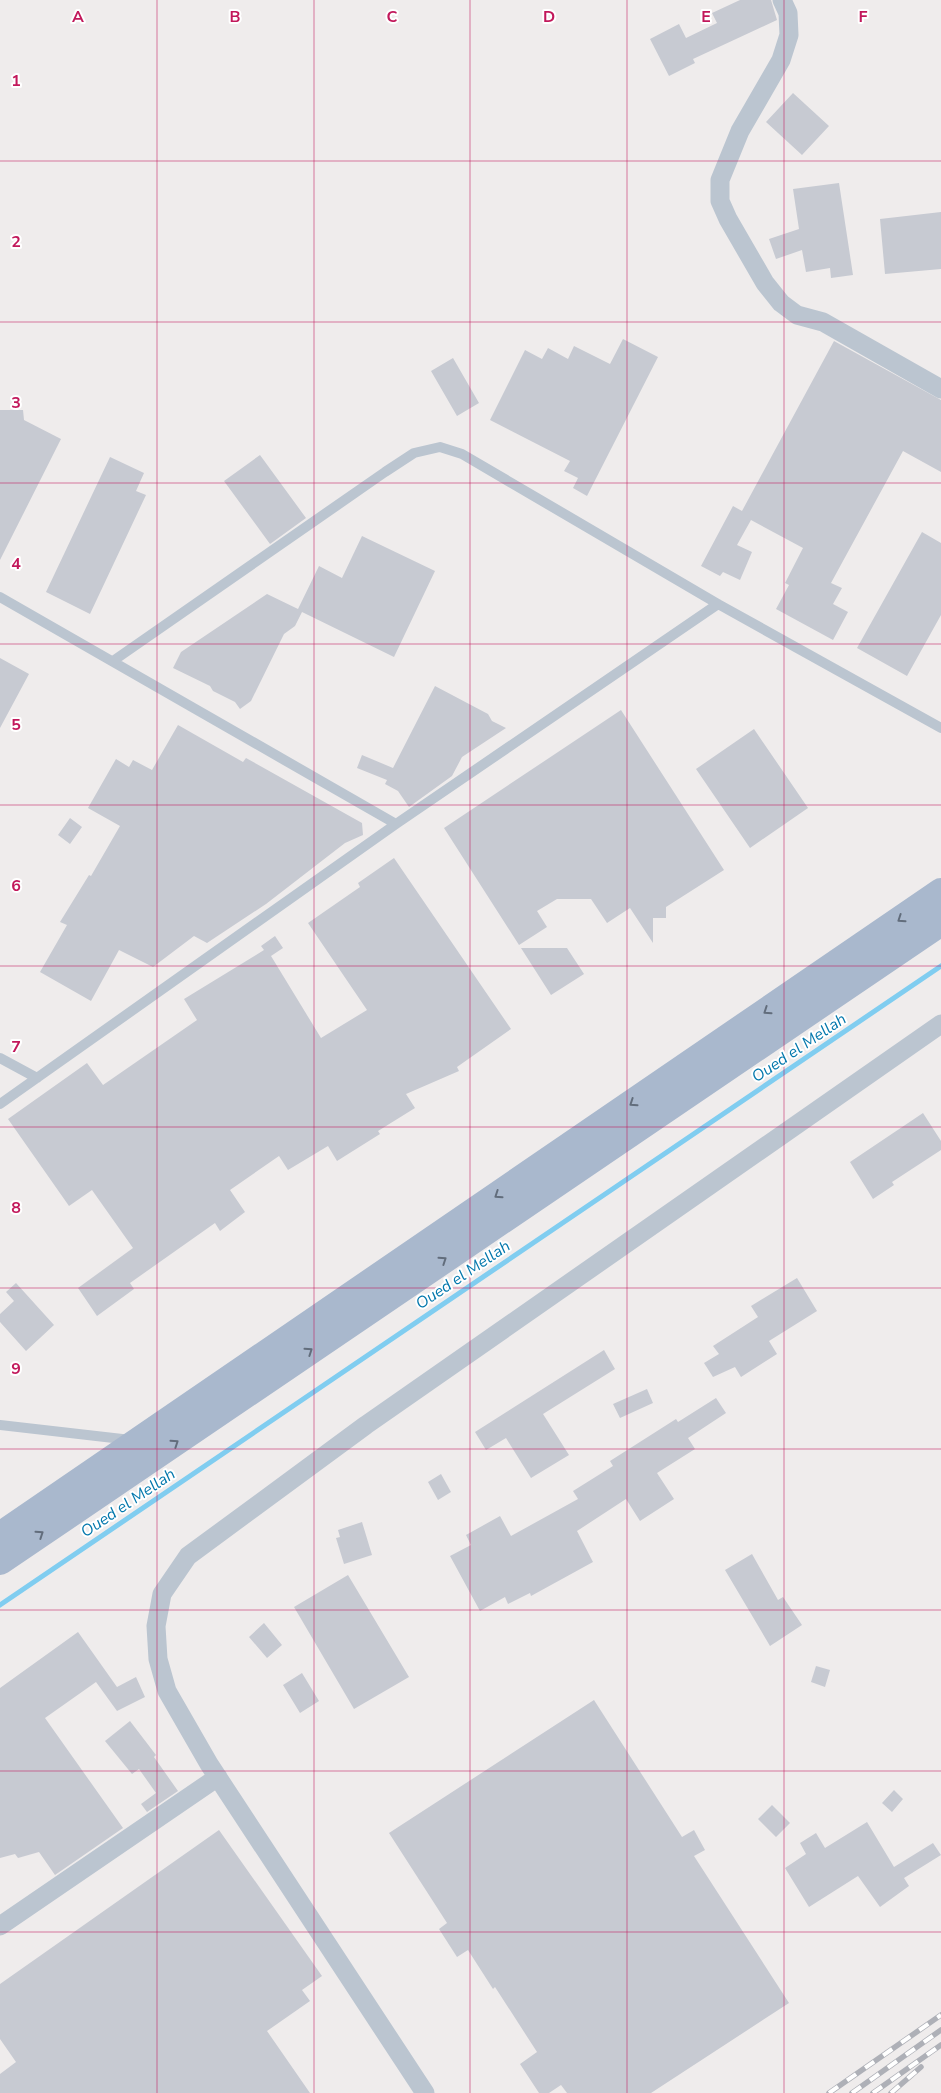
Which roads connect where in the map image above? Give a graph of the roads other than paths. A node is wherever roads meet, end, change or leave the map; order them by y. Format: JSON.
{"nodes":[{"id":1,"x":782,"y":0,"type":"edge"},
{"id":2,"x":941,"y":390,"type":"edge"},
{"id":3,"x":0,"y":597,"type":"edge"},
{"id":4,"x":718,"y":604,"type":"junction"},
{"id":5,"x":113,"y":661,"type":"junction"},
{"id":6,"x":941,"y":728,"type":"edge"},
{"id":7,"x":396,"y":824,"type":"junction"},
{"id":8,"x":941,"y":892,"type":"edge"},
{"id":9,"x":941,"y":922,"type":"edge"},
{"id":10,"x":941,"y":1024,"type":"edge"},
{"id":11,"x":0,"y":1058,"type":"edge"},
{"id":12,"x":37,"y":1078,"type":"junction"},
{"id":13,"x":0,"y":1104,"type":"edge"},
{"id":14,"x":0,"y":1425,"type":"edge"},
{"id":15,"x":140,"y":1441,"type":"junction"},
{"id":16,"x":0,"y":1536,"type":"edge"},
{"id":17,"x":0,"y":1562,"type":"edge"},
{"id":18,"x":218,"y":1778,"type":"junction"},
{"id":19,"x":0,"y":1926,"type":"edge"},
{"id":20,"x":425,"y":2093,"type":"edge"}],
"edges":[{"from":1,"to":2,"type":"street"},
{"from":3,"to":5,"type":"lane"},
{"from":4,"to":5,"type":"lane"},
{"from":4,"to":6,"type":"lane"},
{"from":4,"to":7,"type":"lane"},
{"from":5,"to":7,"type":"lane"},
{"from":7,"to":12,"type":"lane"},
{"from":8,"to":15,"type":"main road","one_way":true},
{"from":17,"to":9,"type":"main road","one_way":true},
{"from":10,"to":18,"type":"street"},
{"from":11,"to":12,"type":"lane"},
{"from":12,"to":13,"type":"lane"},
{"from":14,"to":15,"type":"lane"},
{"from":15,"to":16,"type":"main road"},
{"from":18,"to":19,"type":"street"},
{"from":18,"to":20,"type":"street"}]}
